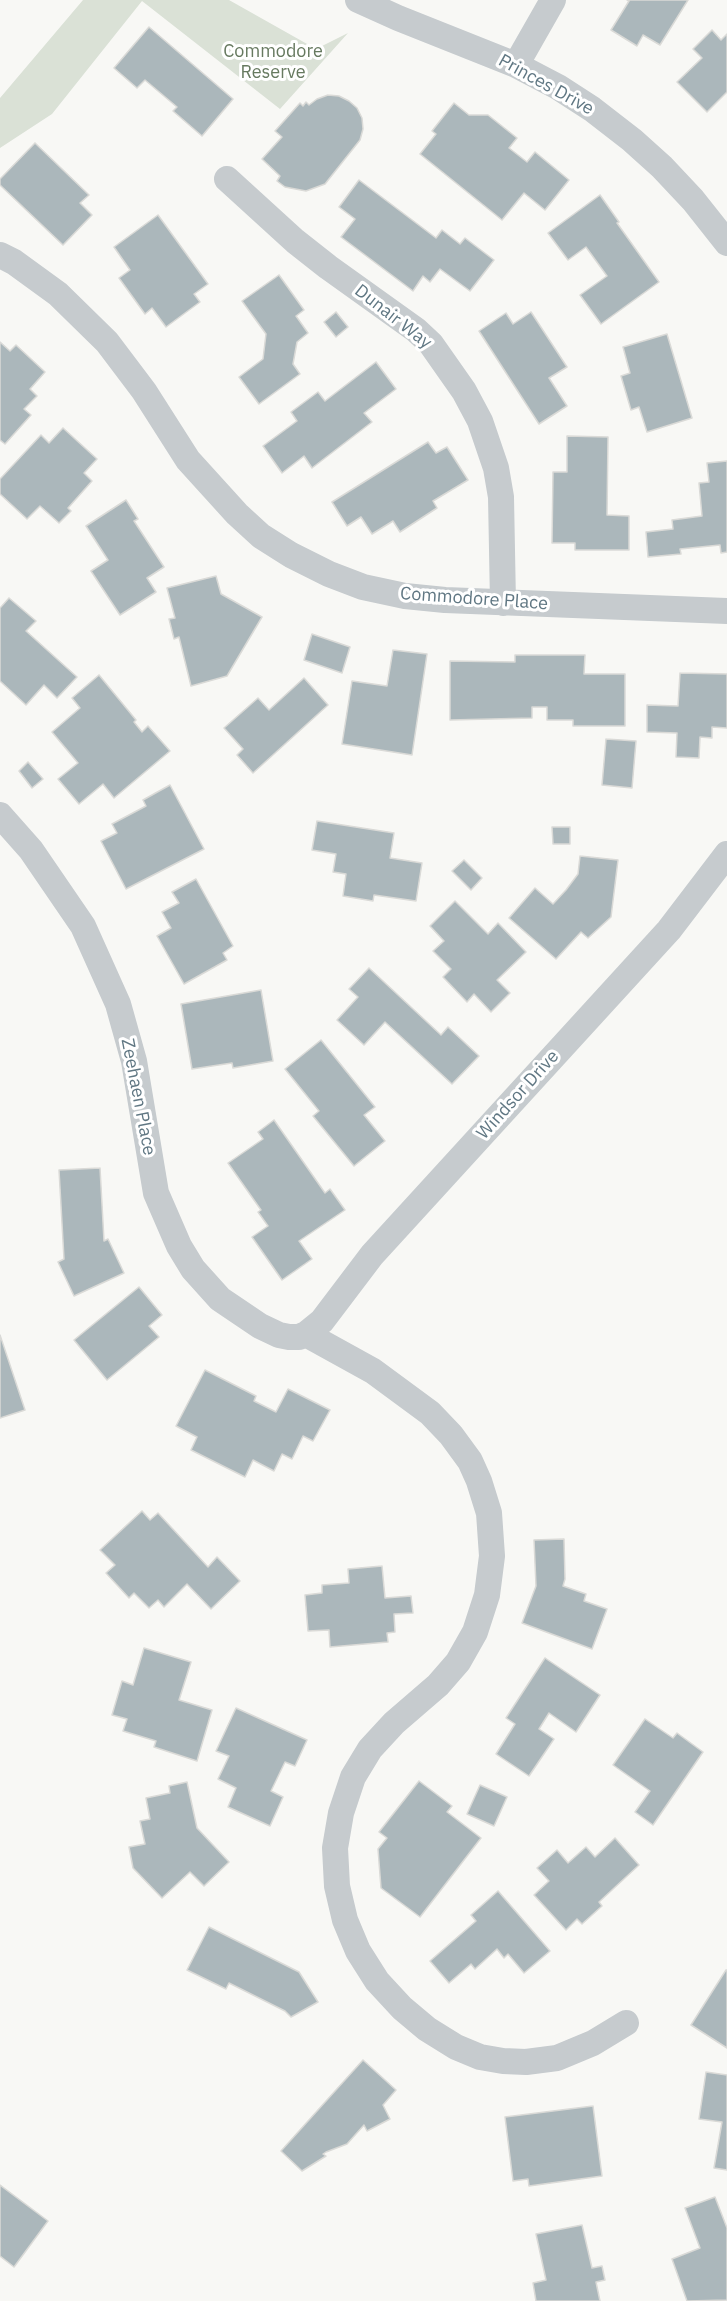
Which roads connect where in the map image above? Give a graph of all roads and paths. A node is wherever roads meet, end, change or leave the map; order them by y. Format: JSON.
{"nodes":[{"id":1,"x":358,"y":0,"type":"edge"},
{"id":2,"x":553,"y":0,"type":"edge"},
{"id":3,"x":516,"y":65,"type":"junction"},
{"id":4,"x":227,"y":179,"type":"dead end"},
{"id":5,"x":727,"y":243,"type":"edge"},
{"id":6,"x":0,"y":255,"type":"edge"},
{"id":7,"x":503,"y":603,"type":"junction"},
{"id":8,"x":727,"y":611,"type":"edge"},
{"id":9,"x":0,"y":815,"type":"edge"},
{"id":10,"x":727,"y":854,"type":"edge"},
{"id":11,"x":306,"y":1334,"type":"junction"},
{"id":12,"x":627,"y":2023,"type":"dead end"}],
"edges":[{"from":1,"to":3,"type":"street","name":"Princes Drive"},
{"from":2,"to":3,"type":"street"},
{"from":3,"to":5,"type":"street","name":"Princes Drive"},
{"from":4,"to":7,"type":"street","name":"Dunair Way"},
{"from":6,"to":7,"type":"street","name":"Commodore Place"},
{"from":7,"to":8,"type":"street","name":"Commodore Place"},
{"from":9,"to":11,"type":"street","name":"Zeehaen Place"},
{"from":10,"to":11,"type":"street","name":"Windsor Drive"},
{"from":11,"to":12,"type":"street"}]}
